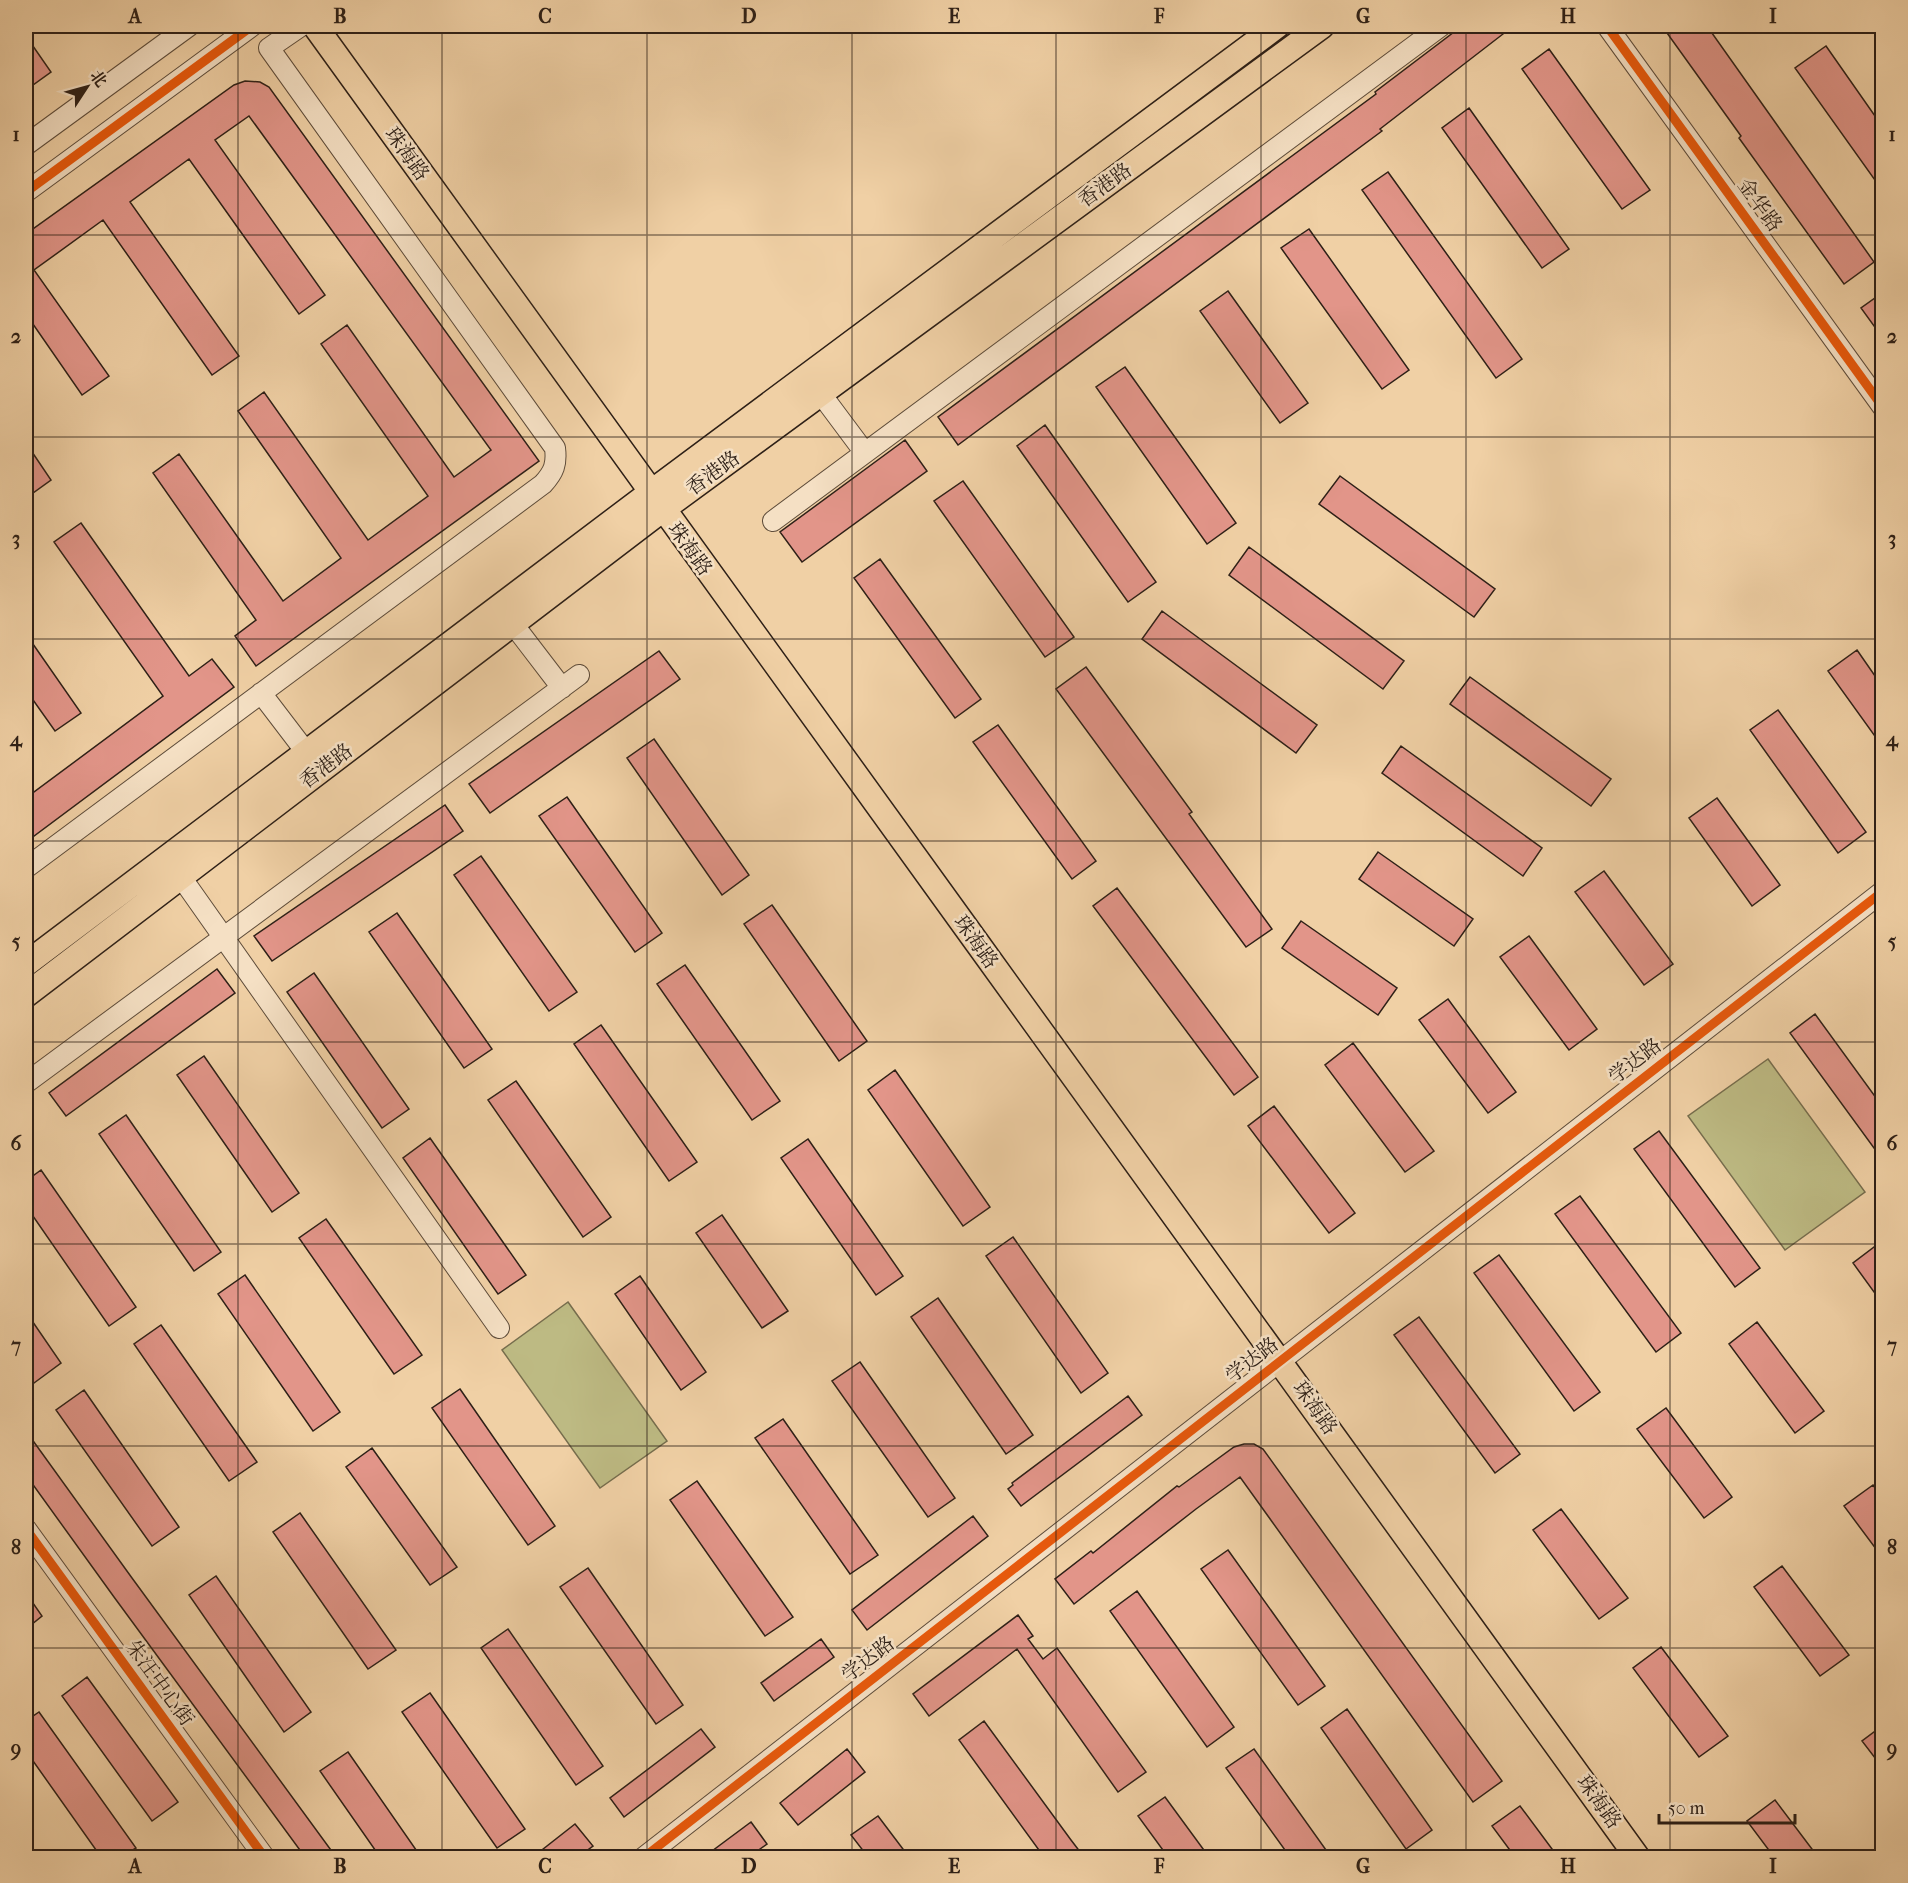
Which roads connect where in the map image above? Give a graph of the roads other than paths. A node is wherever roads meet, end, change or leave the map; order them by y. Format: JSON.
{"nodes":[{"id":1,"x":189,"y":26,"type":"edge"},
{"id":2,"x":252,"y":26,"type":"edge"},
{"id":3,"x":301,"y":26,"type":"edge"},
{"id":4,"x":315,"y":26,"type":"edge"},
{"id":5,"x":1277,"y":26,"type":"edge"},
{"id":6,"x":1322,"y":26,"type":"edge"},
{"id":7,"x":1441,"y":26,"type":"edge"},
{"id":8,"x":1608,"y":26,"type":"edge"},
{"id":9,"x":26,"y":145,"type":"edge"},
{"id":10,"x":26,"y":192,"type":"edge"},
{"id":11,"x":821,"y":394,"type":"junction"},
{"id":12,"x":1882,"y":406,"type":"edge"},
{"id":13,"x":865,"y":453,"type":"junction"},
{"id":14,"x":656,"y":501,"type":"junction"},
{"id":15,"x":773,"y":521,"type":"dead end"},
{"id":16,"x":513,"y":624,"type":"junction"},
{"id":17,"x":579,"y":675,"type":"dead end"},
{"id":18,"x":562,"y":688,"type":"junction"},
{"id":19,"x":261,"y":693,"type":"junction"},
{"id":20,"x":306,"y":752,"type":"junction"},
{"id":21,"x":26,"y":868,"type":"edge"},
{"id":22,"x":181,"y":877,"type":"junction"},
{"id":23,"x":1882,"y":891,"type":"edge"},
{"id":24,"x":223,"y":936,"type":"junction"},
{"id":25,"x":26,"y":964,"type":"edge"},
{"id":26,"x":26,"y":995,"type":"edge"},
{"id":27,"x":26,"y":1083,"type":"edge"},
{"id":28,"x":499,"y":1328,"type":"dead end"},
{"id":29,"x":1281,"y":1360,"type":"junction"},
{"id":30,"x":26,"y":1529,"type":"edge"},
{"id":31,"x":264,"y":1857,"type":"edge"},
{"id":32,"x":643,"y":1857,"type":"edge"},
{"id":33,"x":1638,"y":1857,"type":"edge"}],
"edges":[{"from":1,"to":9,"type":"street"},
{"from":2,"to":10,"type":"street"},
{"from":3,"to":19,"type":"street"},
{"from":4,"to":14,"type":"main road","name":"珠海路"},
{"from":5,"to":14,"type":"main road","name":"香港路"},
{"from":6,"to":11,"type":"main road","name":"香港路"},
{"from":7,"to":13,"type":"street"},
{"from":8,"to":12,"type":"street","name":"金华路"},
{"from":11,"to":13,"type":"street"},
{"from":11,"to":14,"type":"main road","name":"香港路"},
{"from":13,"to":15,"type":"street"},
{"from":14,"to":16,"type":"main road","name":"香港路"},
{"from":14,"to":20,"type":"main road","name":"香港路"},
{"from":14,"to":29,"type":"main road","name":"珠海路"},
{"from":16,"to":18,"type":"street"},
{"from":16,"to":22,"type":"main road","name":"香港路"},
{"from":17,"to":18,"type":"street"},
{"from":18,"to":24,"type":"street"},
{"from":19,"to":20,"type":"street"},
{"from":19,"to":21,"type":"street"},
{"from":20,"to":25,"type":"main road","name":"香港路"},
{"from":22,"to":24,"type":"street"},
{"from":22,"to":26,"type":"main road","name":"香港路"},
{"from":23,"to":29,"type":"street","name":"学达路"},
{"from":24,"to":27,"type":"street"},
{"from":24,"to":28,"type":"street"},
{"from":29,"to":32,"type":"street","name":"学达路"},
{"from":29,"to":33,"type":"main road","name":"珠海路"},
{"from":30,"to":31,"type":"street","name":"朱汪中心街"}]}
